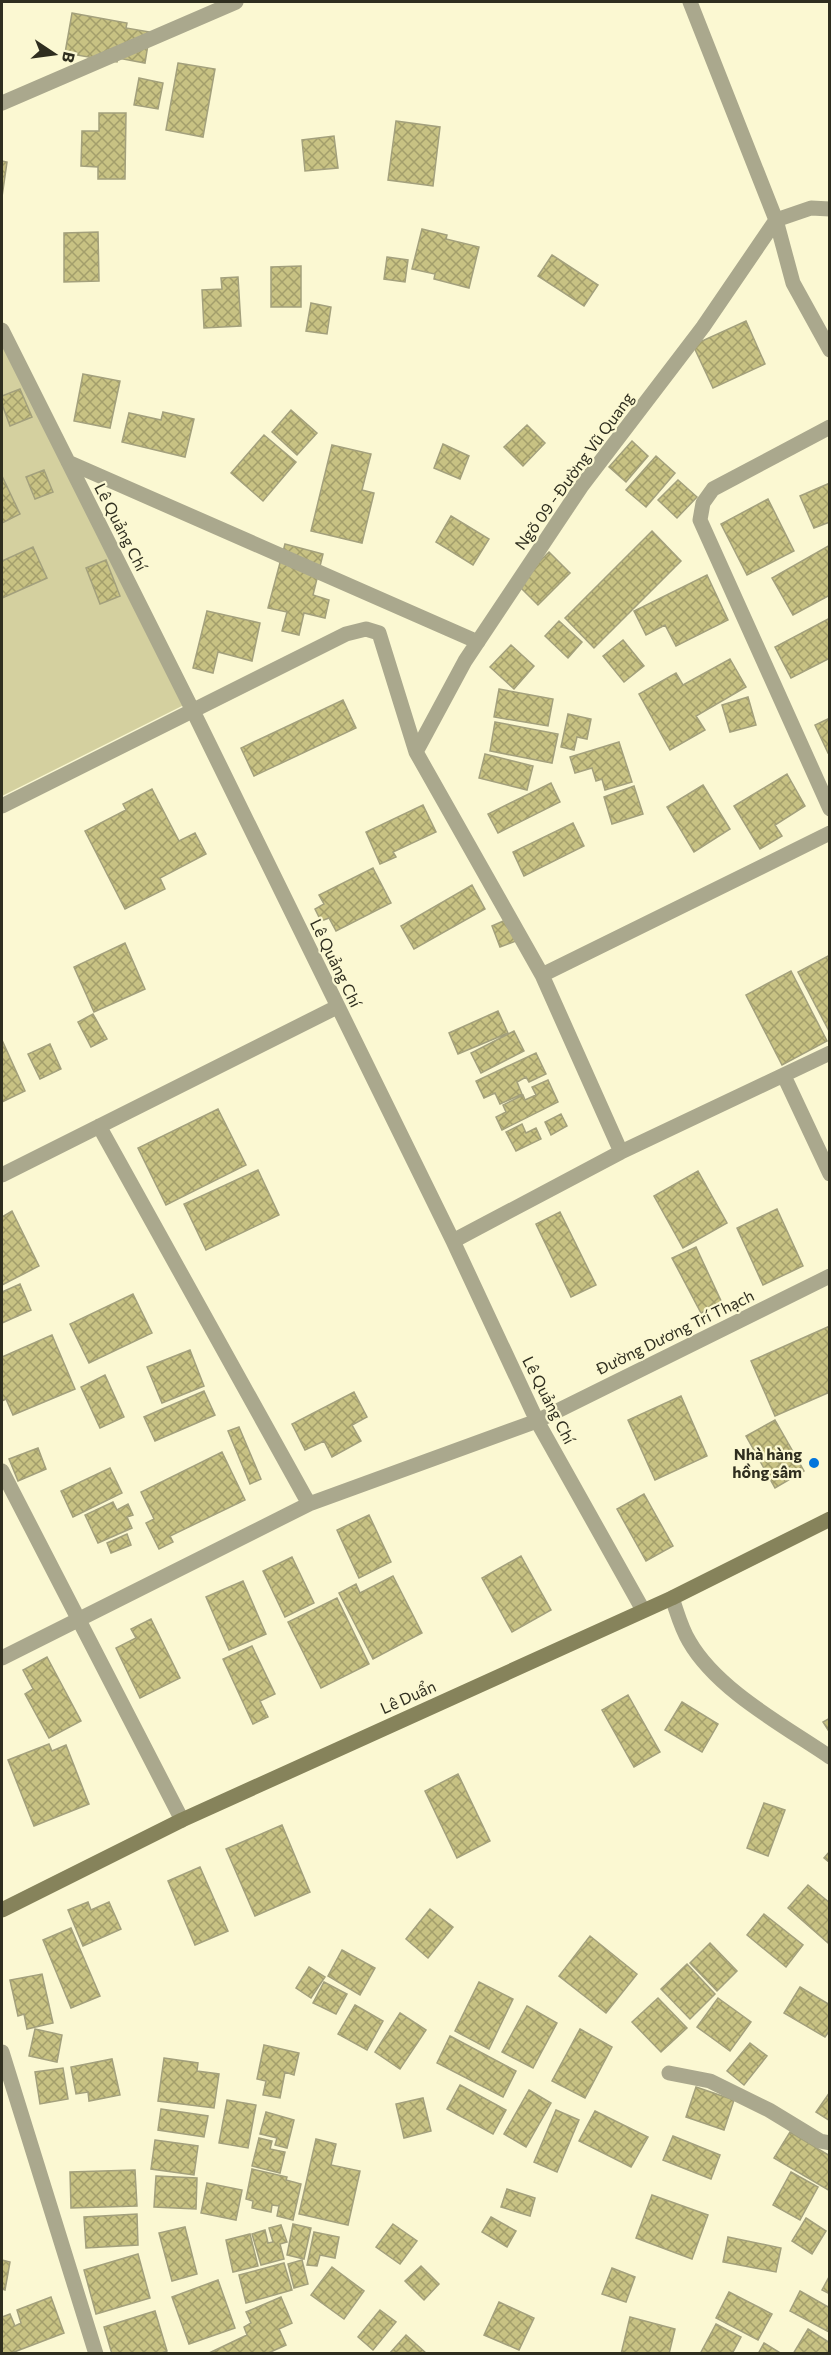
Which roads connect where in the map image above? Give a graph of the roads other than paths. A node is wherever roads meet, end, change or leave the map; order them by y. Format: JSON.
{"nodes":[{"id":1,"x":236,"y":2,"type":"edge"},
{"id":2,"x":690,"y":2,"type":"edge"},
{"id":3,"x":2,"y":103,"type":"edge"},
{"id":4,"x":830,"y":208,"type":"edge"},
{"id":5,"x":776,"y":220,"type":"junction"},
{"id":6,"x":2,"y":330,"type":"edge"},
{"id":7,"x":830,"y":350,"type":"edge"},
{"id":8,"x":830,"y":427,"type":"edge"},
{"id":9,"x":68,"y":462,"type":"junction"},
{"id":10,"x":478,"y":642,"type":"junction"},
{"id":11,"x":193,"y":711,"type":"junction"},
{"id":12,"x":416,"y":752,"type":"junction"},
{"id":13,"x":2,"y":806,"type":"edge"},
{"id":14,"x":830,"y":809,"type":"edge"},
{"id":15,"x":830,"y":833,"type":"edge"},
{"id":16,"x":542,"y":975,"type":"junction"},
{"id":17,"x":337,"y":1007,"type":"junction"},
{"id":18,"x":830,"y":1053,"type":"edge"},
{"id":19,"x":784,"y":1076,"type":"junction"},
{"id":20,"x":99,"y":1126,"type":"junction"},
{"id":21,"x":621,"y":1152,"type":"junction"},
{"id":22,"x":830,"y":1174,"type":"edge"},
{"id":23,"x":2,"y":1175,"type":"edge"},
{"id":24,"x":453,"y":1241,"type":"junction"},
{"id":25,"x":830,"y":1276,"type":"edge"},
{"id":26,"x":537,"y":1421,"type":"junction"},
{"id":27,"x":2,"y":1471,"type":"edge"},
{"id":28,"x":309,"y":1504,"type":"junction"},
{"id":29,"x":830,"y":1520,"type":"edge"},
{"id":30,"x":672,"y":1598,"type":"junction"},
{"id":31,"x":643,"y":1610,"type":"junction"},
{"id":32,"x":79,"y":1619,"type":"junction"},
{"id":33,"x":2,"y":1658,"type":"edge"},
{"id":34,"x":830,"y":1757,"type":"edge"},
{"id":35,"x":182,"y":1820,"type":"junction"},
{"id":36,"x":2,"y":1910,"type":"edge"},
{"id":37,"x":2,"y":2052,"type":"edge"},
{"id":38,"x":669,"y":2073,"type":"dead end"},
{"id":39,"x":830,"y":2143,"type":"edge"},
{"id":40,"x":96,"y":2354,"type":"edge"}],
"edges":[{"from":1,"to":3,"type":"street"},
{"from":2,"to":5,"type":"street"},
{"from":4,"to":5,"type":"street"},
{"from":5,"to":7,"type":"street"},
{"from":5,"to":10,"type":"street","name":"Ngõ 09 - Đường Vũ Quang"},
{"from":6,"to":9,"type":"street","name":"Lê Quảng Chí"},
{"from":8,"to":14,"type":"street"},
{"from":9,"to":10,"type":"street"},
{"from":9,"to":11,"type":"street","name":"Lê Quảng Chí"},
{"from":10,"to":12,"type":"street","name":"Ngõ 09 - Đường Vũ Quang"},
{"from":11,"to":12,"type":"street"},
{"from":11,"to":13,"type":"street"},
{"from":11,"to":17,"type":"street","name":"Lê Quảng Chí"},
{"from":12,"to":16,"type":"street"},
{"from":15,"to":16,"type":"street"},
{"from":16,"to":21,"type":"street"},
{"from":17,"to":20,"type":"street"},
{"from":17,"to":24,"type":"street","name":"Lê Quảng Chí"},
{"from":18,"to":19,"type":"street"},
{"from":19,"to":21,"type":"street"},
{"from":19,"to":22,"type":"street"},
{"from":20,"to":23,"type":"street"},
{"from":20,"to":28,"type":"street"},
{"from":21,"to":24,"type":"street"},
{"from":24,"to":26,"type":"street","name":"Lê Quảng Chí"},
{"from":25,"to":26,"type":"street","name":"Đường Dương Trí Thạch"},
{"from":26,"to":28,"type":"street","name":"Đường Dương Trí Thạch"},
{"from":26,"to":31,"type":"street","name":"Lê Quảng Chí"},
{"from":27,"to":32,"type":"street"},
{"from":28,"to":32,"type":"street","name":"Đường Dương Trí Thạch"},
{"from":29,"to":30,"type":"main road","name":"Lê Duẩn"},
{"from":30,"to":31,"type":"main road","name":"Lê Duẩn"},
{"from":30,"to":34,"type":"street"},
{"from":31,"to":35,"type":"main road","name":"Lê Duẩn"},
{"from":32,"to":33,"type":"street","name":"Đường Dương Trí Thạch"},
{"from":32,"to":35,"type":"street"},
{"from":35,"to":36,"type":"main road","name":"Lê Duẩn"},
{"from":37,"to":40,"type":"street"},
{"from":38,"to":39,"type":"street"}]}
